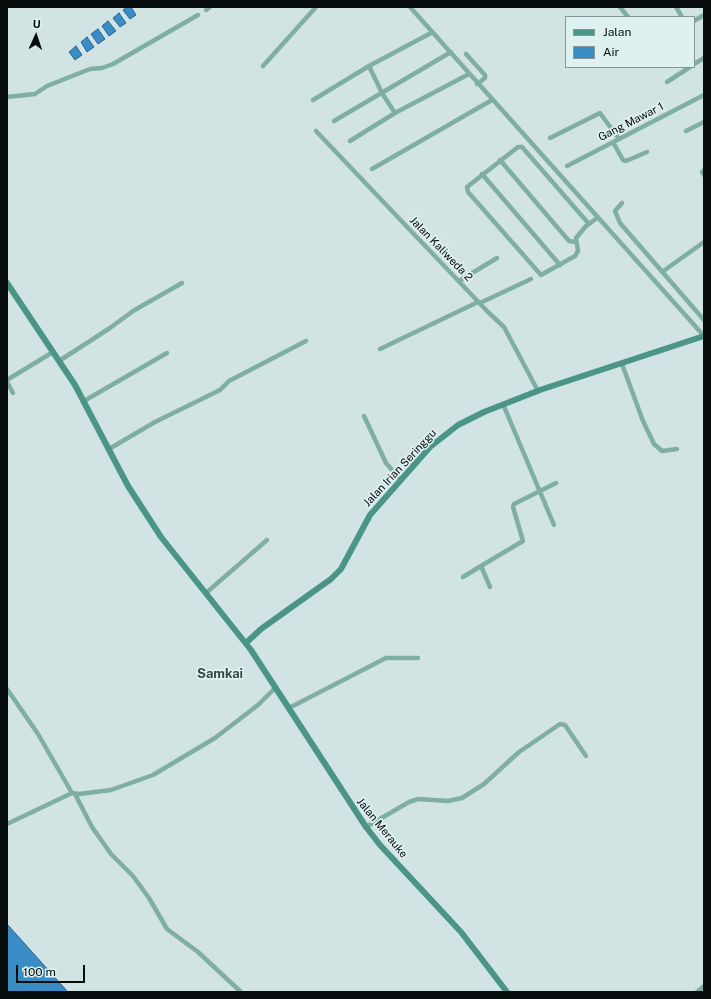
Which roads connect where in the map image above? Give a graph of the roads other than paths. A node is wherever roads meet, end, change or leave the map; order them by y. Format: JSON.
{"nodes":[{"id":1,"x":316,"y":7,"type":"edge"},
{"id":2,"x":410,"y":7,"type":"edge"},
{"id":3,"x":620,"y":7,"type":"edge"},
{"id":4,"x":676,"y":7,"type":"edge"},
{"id":5,"x":198,"y":15,"type":"dead end"},
{"id":6,"x":704,"y":15,"type":"edge"},
{"id":7,"x":627,"y":16,"type":"edge"},
{"id":8,"x":681,"y":16,"type":"edge"},
{"id":9,"x":695,"y":20,"type":"edge"},
{"id":10,"x":431,"y":33,"type":"junction"},
{"id":11,"x":450,"y":52,"type":"junction"},
{"id":12,"x":466,"y":54,"type":"dead end"},
{"id":13,"x":704,"y":58,"type":"edge"},
{"id":14,"x":695,"y":63,"type":"edge"},
{"id":15,"x":263,"y":66,"type":"dead end"},
{"id":16,"x":369,"y":66,"type":"junction"},
{"id":17,"x":688,"y":68,"type":"edge"},
{"id":18,"x":469,"y":74,"type":"junction"},
{"id":19,"x":667,"y":82,"type":"dead end"},
{"id":20,"x":478,"y":83,"type":"junction"},
{"id":21,"x":382,"y":93,"type":"junction"},
{"id":22,"x":704,"y":95,"type":"edge"},
{"id":23,"x":7,"y":97,"type":"edge"},
{"id":24,"x":313,"y":100,"type":"dead end"},
{"id":25,"x":492,"y":100,"type":"junction"},
{"id":26,"x":395,"y":113,"type":"junction"},
{"id":27,"x":334,"y":121,"type":"dead end"},
{"id":28,"x":704,"y":122,"type":"edge"},
{"id":29,"x":316,"y":131,"type":"dead end"},
{"id":30,"x":686,"y":131,"type":"dead end"},
{"id":31,"x":550,"y":138,"type":"dead end"},
{"id":32,"x":619,"y":139,"type":"junction"},
{"id":33,"x":350,"y":141,"type":"dead end"},
{"id":34,"x":613,"y":142,"type":"junction"},
{"id":35,"x":647,"y":152,"type":"dead end"},
{"id":36,"x":500,"y":160,"type":"junction"},
{"id":37,"x":567,"y":166,"type":"dead end"},
{"id":38,"x":372,"y":168,"type":"dead end"},
{"id":39,"x":704,"y":170,"type":"edge"},
{"id":40,"x":482,"y":174,"type":"junction"},
{"id":41,"x":704,"y":175,"type":"edge"},
{"id":42,"x":567,"y":183,"type":"junction"},
{"id":43,"x":560,"y":190,"type":"junction"},
{"id":44,"x":622,"y":203,"type":"dead end"},
{"id":45,"x":597,"y":218,"type":"junction"},
{"id":46,"x":589,"y":224,"type":"junction"},
{"id":47,"x":575,"y":242,"type":"junction"},
{"id":48,"x":704,"y":242,"type":"edge"},
{"id":49,"x":497,"y":258,"type":"dead end"},
{"id":50,"x":560,"y":265,"type":"junction"},
{"id":51,"x":662,"y":272,"type":"junction"},
{"id":52,"x":531,"y":279,"type":"dead end"},
{"id":53,"x":459,"y":281,"type":"junction"},
{"id":54,"x":7,"y":283,"type":"edge"},
{"id":55,"x":182,"y":283,"type":"dead end"},
{"id":56,"x":479,"y":303,"type":"junction"},
{"id":57,"x":704,"y":320,"type":"edge"},
{"id":58,"x":704,"y":336,"type":"edge"},
{"id":59,"x":306,"y":341,"type":"dead end"},
{"id":60,"x":380,"y":349,"type":"dead end"},
{"id":61,"x":53,"y":352,"type":"junction"},
{"id":62,"x":167,"y":353,"type":"dead end"},
{"id":63,"x":59,"y":361,"type":"junction"},
{"id":64,"x":622,"y":364,"type":"junction"},
{"id":65,"x":7,"y":381,"type":"edge"},
{"id":66,"x":538,"y":391,"type":"junction"},
{"id":67,"x":13,"y":393,"type":"dead end"},
{"id":68,"x":84,"y":400,"type":"junction"},
{"id":69,"x":503,"y":404,"type":"junction"},
{"id":70,"x":364,"y":416,"type":"dead end"},
{"id":71,"x":109,"y":449,"type":"junction"},
{"id":72,"x":677,"y":449,"type":"dead end"},
{"id":73,"x":400,"y":479,"type":"junction"},
{"id":74,"x":556,"y":483,"type":"dead end"},
{"id":75,"x":540,"y":491,"type":"junction"},
{"id":76,"x":554,"y":525,"type":"dead end"},
{"id":77,"x":267,"y":540,"type":"dead end"},
{"id":78,"x":481,"y":566,"type":"junction"},
{"id":79,"x":463,"y":577,"type":"dead end"},
{"id":80,"x":490,"y":587,"type":"dead end"},
{"id":81,"x":206,"y":593,"type":"junction"},
{"id":82,"x":246,"y":643,"type":"junction"},
{"id":83,"x":418,"y":658,"type":"dead end"},
{"id":84,"x":276,"y":687,"type":"junction"},
{"id":85,"x":7,"y":689,"type":"edge"},
{"id":86,"x":289,"y":708,"type":"junction"},
{"id":87,"x":586,"y":756,"type":"dead end"},
{"id":88,"x":73,"y":793,"type":"junction"},
{"id":89,"x":7,"y":824,"type":"edge"},
{"id":90,"x":366,"y":827,"type":"junction"},
{"id":91,"x":704,"y":986,"type":"edge"},
{"id":92,"x":241,"y":992,"type":"edge"},
{"id":93,"x":507,"y":992,"type":"edge"},
{"id":94,"x":697,"y":992,"type":"edge"}],
"edges":[{"from":1,"to":15,"type":"street"},
{"from":2,"to":10,"type":"street"},
{"from":3,"to":7,"type":"street"},
{"from":4,"to":8,"type":"street"},
{"from":5,"to":23,"type":"street"},
{"from":6,"to":9,"type":"street"},
{"from":10,"to":11,"type":"street"},
{"from":10,"to":16,"type":"street"},
{"from":11,"to":18,"type":"street"},
{"from":11,"to":21,"type":"street"},
{"from":12,"to":20,"type":"street"},
{"from":13,"to":14,"type":"street"},
{"from":16,"to":21,"type":"street"},
{"from":16,"to":24,"type":"street"},
{"from":17,"to":19,"type":"street"},
{"from":18,"to":20,"type":"street"},
{"from":18,"to":26,"type":"street"},
{"from":20,"to":25,"type":"street"},
{"from":21,"to":26,"type":"street"},
{"from":21,"to":27,"type":"street"},
{"from":22,"to":32,"type":"street","name":"Gang Mawar 1"},
{"from":25,"to":38,"type":"street"},
{"from":25,"to":42,"type":"street"},
{"from":26,"to":33,"type":"street"},
{"from":28,"to":30,"type":"street"},
{"from":29,"to":53,"type":"street","name":"Jalan Kaliweda 2"},
{"from":31,"to":32,"type":"street"},
{"from":32,"to":34,"type":"street","name":"Gang Mawar 1"},
{"from":34,"to":35,"type":"street"},
{"from":34,"to":37,"type":"street","name":"Gang Mawar 1"},
{"from":36,"to":40,"type":"street"},
{"from":36,"to":43,"type":"street"},
{"from":36,"to":47,"type":"street"},
{"from":39,"to":41,"type":"street"},
{"from":40,"to":50,"type":"street"},
{"from":40,"to":50,"type":"street"},
{"from":42,"to":43,"type":"street"},
{"from":42,"to":45,"type":"street"},
{"from":43,"to":46,"type":"street"},
{"from":44,"to":51,"type":"street"},
{"from":45,"to":46,"type":"street"},
{"from":45,"to":58,"type":"street"},
{"from":46,"to":47,"type":"street"},
{"from":47,"to":50,"type":"street"},
{"from":48,"to":51,"type":"street"},
{"from":49,"to":53,"type":"street"},
{"from":51,"to":57,"type":"street"},
{"from":52,"to":56,"type":"street"},
{"from":53,"to":56,"type":"street","name":"Jalan Kaliweda 2"},
{"from":54,"to":61,"type":"street","name":"Jalan Merauke"},
{"from":55,"to":63,"type":"street"},
{"from":56,"to":60,"type":"street"},
{"from":56,"to":66,"type":"street","name":"Jalan Kaliweda 2"},
{"from":58,"to":64,"type":"street","name":"Jalan Irian Seringgu"},
{"from":59,"to":71,"type":"street"},
{"from":61,"to":63,"type":"street","name":"Jalan Merauke"},
{"from":61,"to":65,"type":"street"},
{"from":62,"to":68,"type":"street"},
{"from":63,"to":68,"type":"street","name":"Jalan Merauke"},
{"from":64,"to":66,"type":"street","name":"Jalan Irian Seringgu"},
{"from":64,"to":72,"type":"street"},
{"from":65,"to":67,"type":"street"},
{"from":66,"to":69,"type":"street","name":"Jalan Irian Seringgu"},
{"from":68,"to":71,"type":"street","name":"Jalan Merauke"},
{"from":69,"to":73,"type":"street","name":"Jalan Irian Seringgu"},
{"from":69,"to":75,"type":"street"},
{"from":70,"to":73,"type":"street"},
{"from":71,"to":81,"type":"street","name":"Jalan Merauke"},
{"from":73,"to":82,"type":"street","name":"Jalan Irian Seringgu"},
{"from":74,"to":75,"type":"street"},
{"from":75,"to":76,"type":"street"},
{"from":75,"to":78,"type":"street"},
{"from":77,"to":81,"type":"street"},
{"from":78,"to":79,"type":"street"},
{"from":78,"to":80,"type":"street"},
{"from":81,"to":82,"type":"street","name":"Jalan Merauke"},
{"from":82,"to":84,"type":"street","name":"Jalan Merauke"},
{"from":83,"to":86,"type":"street"},
{"from":84,"to":86,"type":"street","name":"Jalan Merauke"},
{"from":84,"to":88,"type":"street"},
{"from":85,"to":88,"type":"street"},
{"from":86,"to":90,"type":"street","name":"Jalan Merauke"},
{"from":87,"to":90,"type":"street"},
{"from":88,"to":89,"type":"street"},
{"from":88,"to":92,"type":"street"},
{"from":90,"to":93,"type":"street","name":"Jalan Merauke"},
{"from":91,"to":94,"type":"street"}]}
